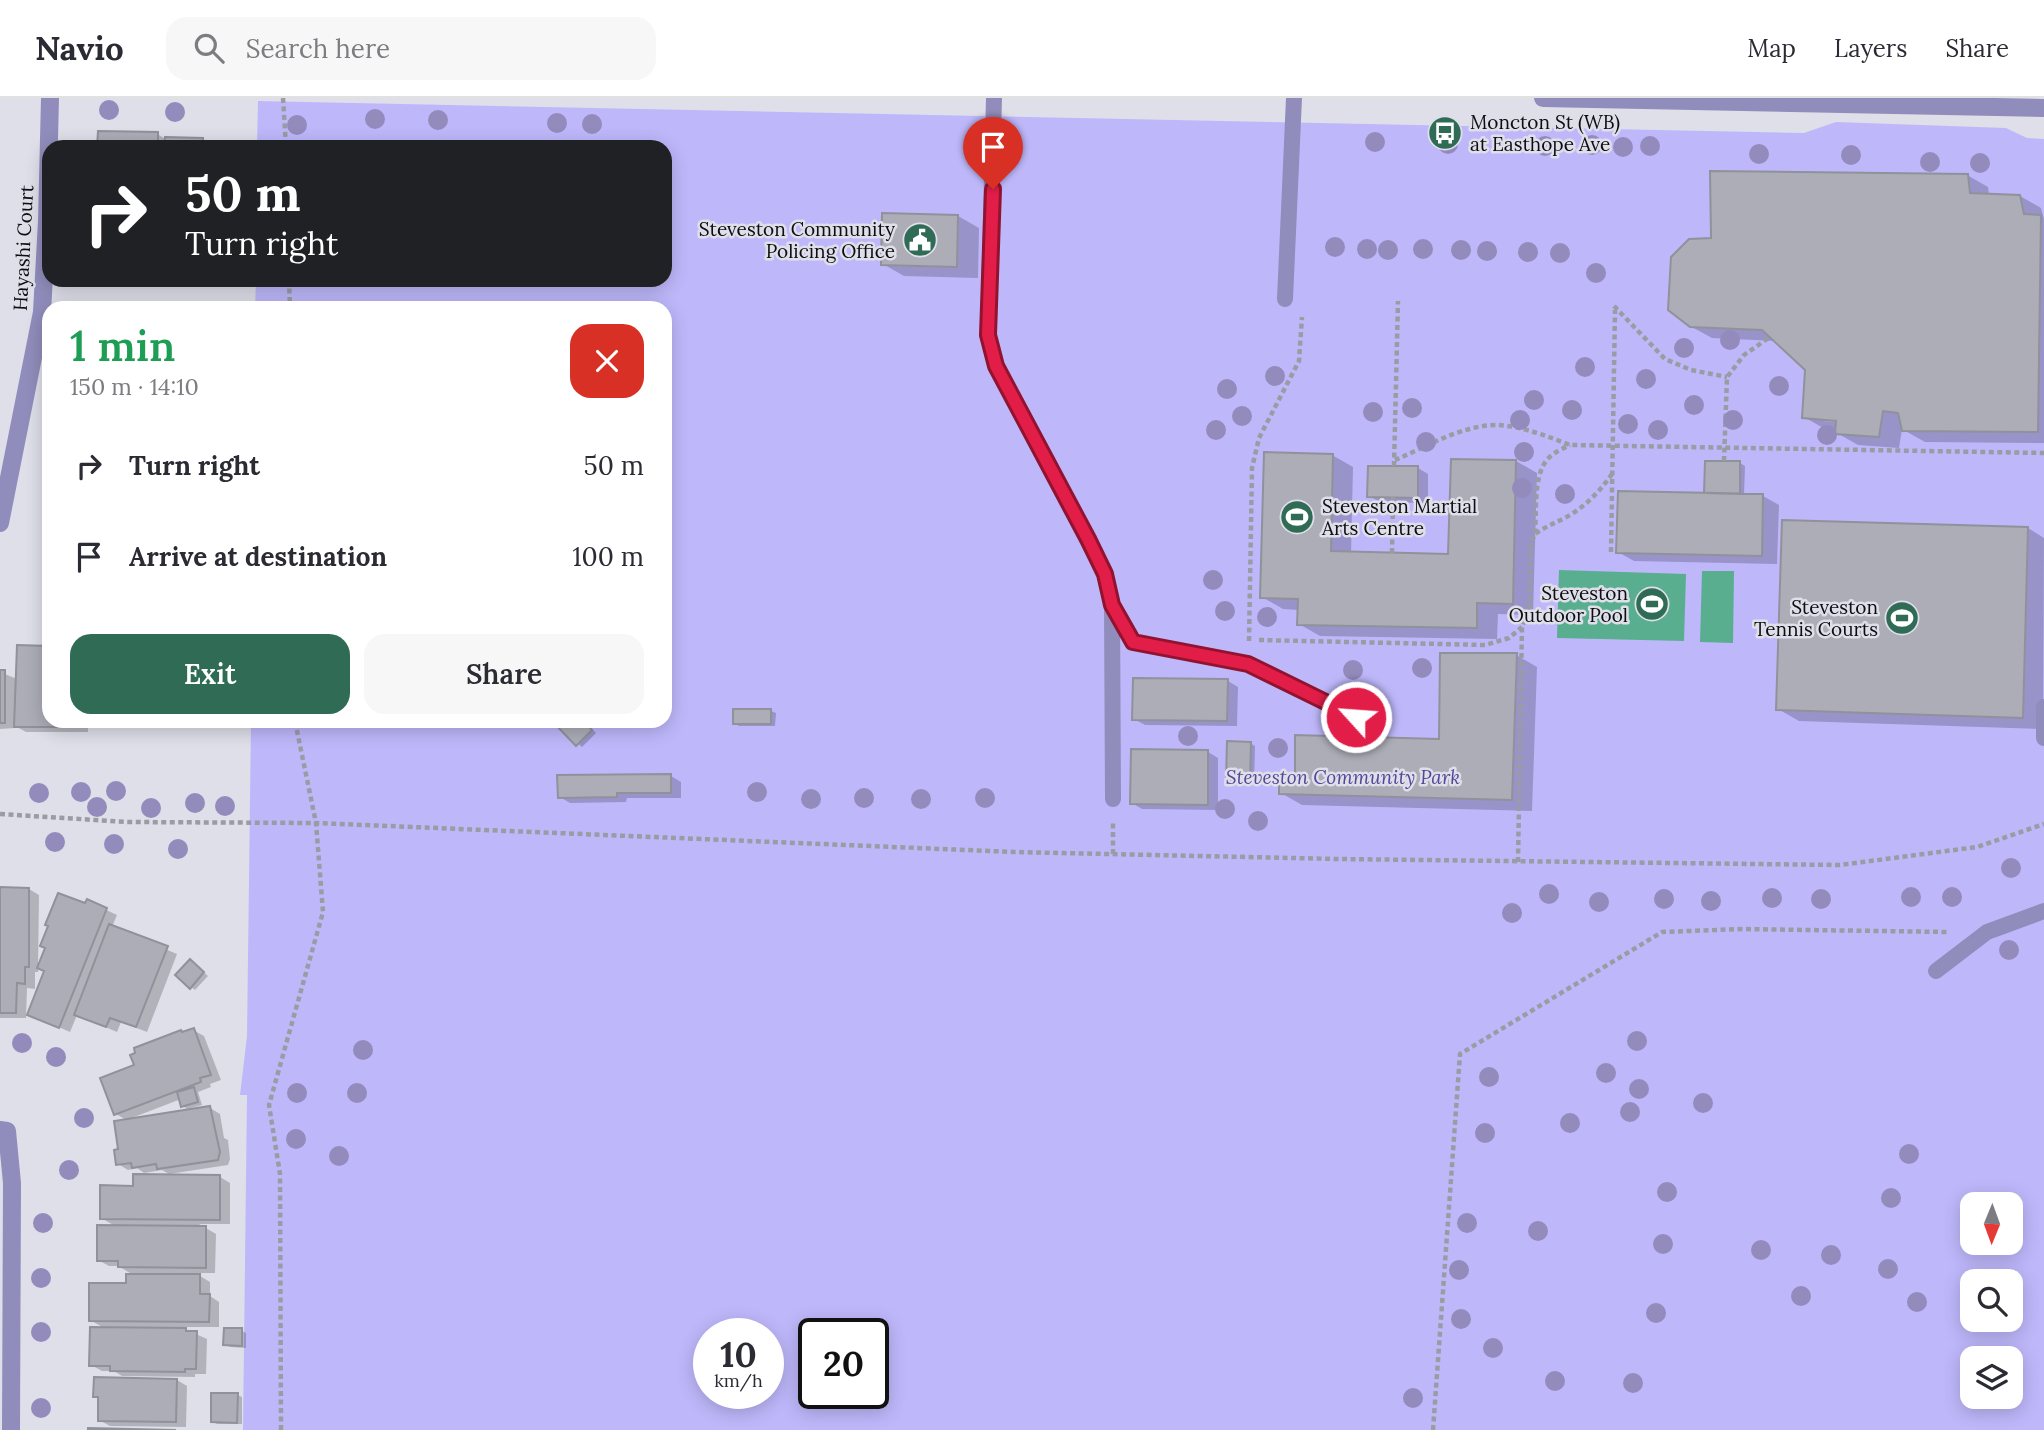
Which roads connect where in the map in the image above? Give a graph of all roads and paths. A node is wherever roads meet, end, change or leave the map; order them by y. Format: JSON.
{"nodes":[{"id":1,"x":50,"y":98,"type":"edge"},
{"id":2,"x":283,"y":98,"type":"edge"},
{"id":3,"x":994,"y":98,"type":"edge"},
{"id":4,"x":1294,"y":98,"type":"edge"},
{"id":5,"x":1543,"y":98,"type":"edge"},
{"id":6,"x":1919,"y":101,"type":"edge"},
{"id":7,"x":2044,"y":108,"type":"edge"},
{"id":8,"x":49,"y":140,"type":"edge"},
{"id":9,"x":286,"y":140,"type":"edge"},
{"id":10,"x":1285,"y":299,"type":"dead end"},
{"id":11,"x":1398,"y":301,"type":"dead end"},
{"id":12,"x":1302,"y":311,"type":"dead end"},
{"id":13,"x":42,"y":312,"type":"edge"},
{"id":14,"x":1770,"y":337,"type":"dead end"},
{"id":15,"x":1727,"y":377,"type":"junction"},
{"id":16,"x":1570,"y":445,"type":"junction"},
{"id":17,"x":1614,"y":446,"type":"junction"},
{"id":18,"x":1724,"y":447,"type":"junction"},
{"id":19,"x":2044,"y":453,"type":"edge"},
{"id":20,"x":1724,"y":461,"type":"dead end"},
{"id":21,"x":1614,"y":471,"type":"junction"},
{"id":22,"x":1393,"y":497,"type":"dead end"},
{"id":23,"x":0,"y":523,"type":"edge"},
{"id":24,"x":1535,"y":534,"type":"junction"},
{"id":25,"x":1611,"y":552,"type":"dead end"},
{"id":26,"x":1392,"y":553,"type":"dead end"},
{"id":27,"x":1112,"y":605,"type":"junction"},
{"id":28,"x":1522,"y":626,"type":"junction"},
{"id":29,"x":1249,"y":640,"type":"junction"},
{"id":30,"x":1248,"y":664,"type":"junction"},
{"id":31,"x":2044,"y":707,"type":"edge"},
{"id":32,"x":296,"y":728,"type":"edge"},
{"id":33,"x":1377,"y":728,"type":"dead end"},
{"id":34,"x":2044,"y":737,"type":"edge"},
{"id":35,"x":1113,"y":799,"type":"joint"},
{"id":36,"x":0,"y":814,"type":"edge"},
{"id":37,"x":316,"y":823,"type":"junction"},
{"id":38,"x":2044,"y":824,"type":"edge"},
{"id":39,"x":1112,"y":854,"type":"junction"},
{"id":40,"x":1518,"y":862,"type":"junction"},
{"id":41,"x":2044,"y":911,"type":"edge"},
{"id":42,"x":1987,"y":932,"type":"junction"},
{"id":43,"x":1936,"y":971,"type":"dead end"},
{"id":44,"x":4,"y":1130,"type":"edge"},
{"id":45,"x":11,"y":1430,"type":"edge"},
{"id":46,"x":281,"y":1430,"type":"edge"},
{"id":47,"x":1433,"y":1430,"type":"edge"}],
"edges":[{"from":1,"to":8,"type":"street","name":"Hayashi Court"},
{"from":2,"to":9,"type":"path"},
{"from":3,"to":27,"type":"lane"},
{"from":4,"to":10,"type":"lane"},
{"from":5,"to":6,"type":"street"},
{"from":6,"to":7,"type":"street"},
{"from":11,"to":16,"type":"path"},
{"from":12,"to":29,"type":"path"},
{"from":13,"to":23,"type":"street","name":"Hayashi Court"},
{"from":14,"to":15,"type":"path"},
{"from":15,"to":17,"type":"path"},
{"from":15,"to":18,"type":"path"},
{"from":16,"to":17,"type":"path"},
{"from":16,"to":24,"type":"path"},
{"from":17,"to":18,"type":"path"},
{"from":17,"to":21,"type":"path"},
{"from":18,"to":19,"type":"path"},
{"from":18,"to":20,"type":"path"},
{"from":21,"to":24,"type":"path"},
{"from":21,"to":25,"type":"path"},
{"from":22,"to":26,"type":"path"},
{"from":24,"to":28,"type":"path"},
{"from":27,"to":30,"type":"lane"},
{"from":27,"to":35,"type":"lane"},
{"from":28,"to":29,"type":"path"},
{"from":28,"to":40,"type":"path"},
{"from":29,"to":30,"type":"path"},
{"from":30,"to":33,"type":"lane"},
{"from":31,"to":34,"type":"lane"},
{"from":32,"to":37,"type":"path"},
{"from":35,"to":39,"type":"path"},
{"from":36,"to":37,"type":"path"},
{"from":37,"to":39,"type":"path"},
{"from":37,"to":46,"type":"path"},
{"from":38,"to":40,"type":"path"},
{"from":39,"to":40,"type":"path"},
{"from":41,"to":42,"type":"lane"},
{"from":42,"to":43,"type":"lane"},
{"from":42,"to":47,"type":"path"},
{"from":44,"to":45,"type":"street"}]}
